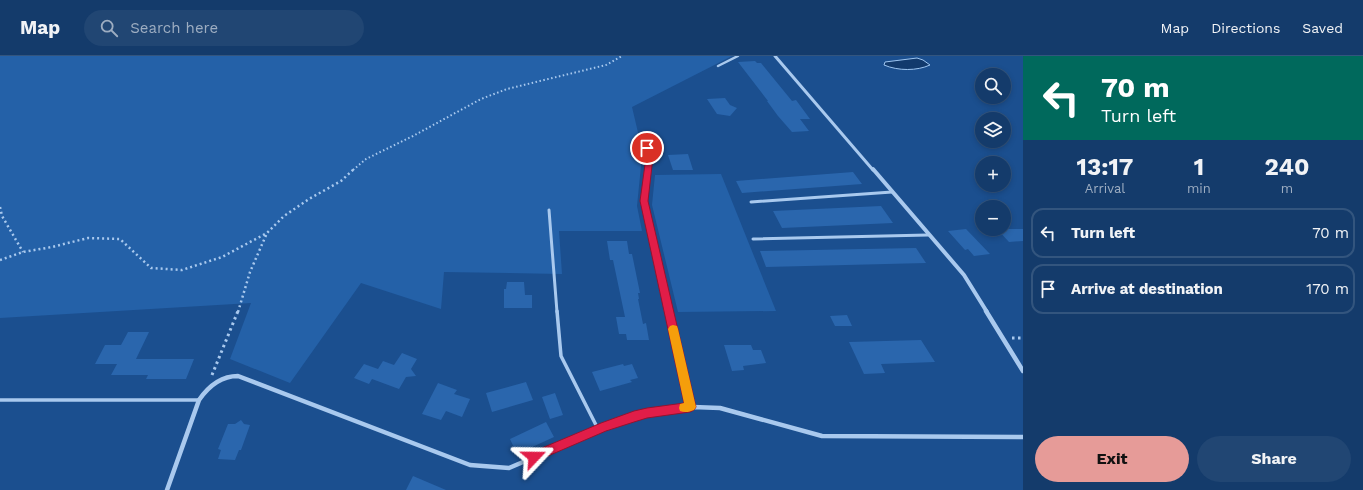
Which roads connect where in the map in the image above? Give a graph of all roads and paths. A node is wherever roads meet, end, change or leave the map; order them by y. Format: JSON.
{"nodes":[{"id":1,"x":622,"y":56,"type":"edge"},
{"id":2,"x":738,"y":56,"type":"edge"},
{"id":3,"x":775,"y":56,"type":"edge"},
{"id":4,"x":718,"y":66,"type":"dead end"},
{"id":5,"x":647,"y":148,"type":"dead end"},
{"id":6,"x":892,"y":192,"type":"junction"},
{"id":7,"x":751,"y":202,"type":"dead end"},
{"id":8,"x":0,"y":207,"type":"edge"},
{"id":9,"x":548,"y":210,"type":"dead end"},
{"id":10,"x":267,"y":233,"type":"junction"},
{"id":11,"x":928,"y":236,"type":"junction"},
{"id":12,"x":753,"y":238,"type":"dead end"},
{"id":13,"x":23,"y":252,"type":"junction"},
{"id":14,"x":0,"y":260,"type":"edge"},
{"id":15,"x":1023,"y":371,"type":"edge"},
{"id":16,"x":212,"y":385,"type":"junction"},
{"id":17,"x":0,"y":400,"type":"edge"},
{"id":18,"x":199,"y":400,"type":"junction"},
{"id":19,"x":690,"y":407,"type":"junction"},
{"id":20,"x":598,"y":429,"type":"junction"},
{"id":21,"x":1023,"y":438,"type":"edge"},
{"id":22,"x":167,"y":490,"type":"edge"}],
"edges":[{"from":1,"to":10,"type":"path"},
{"from":2,"to":4,"type":"lane"},
{"from":3,"to":6,"type":"street"},
{"from":5,"to":19,"type":"street"},
{"from":6,"to":7,"type":"lane"},
{"from":6,"to":11,"type":"street"},
{"from":8,"to":13,"type":"path"},
{"from":9,"to":20,"type":"lane"},
{"from":10,"to":13,"type":"path"},
{"from":10,"to":16,"type":"path"},
{"from":11,"to":12,"type":"lane"},
{"from":11,"to":15,"type":"street"},
{"from":13,"to":14,"type":"path"},
{"from":16,"to":18,"type":"street"},
{"from":16,"to":20,"type":"street"},
{"from":17,"to":18,"type":"lane"},
{"from":18,"to":22,"type":"street"},
{"from":19,"to":20,"type":"street"},
{"from":19,"to":21,"type":"street"}]}
